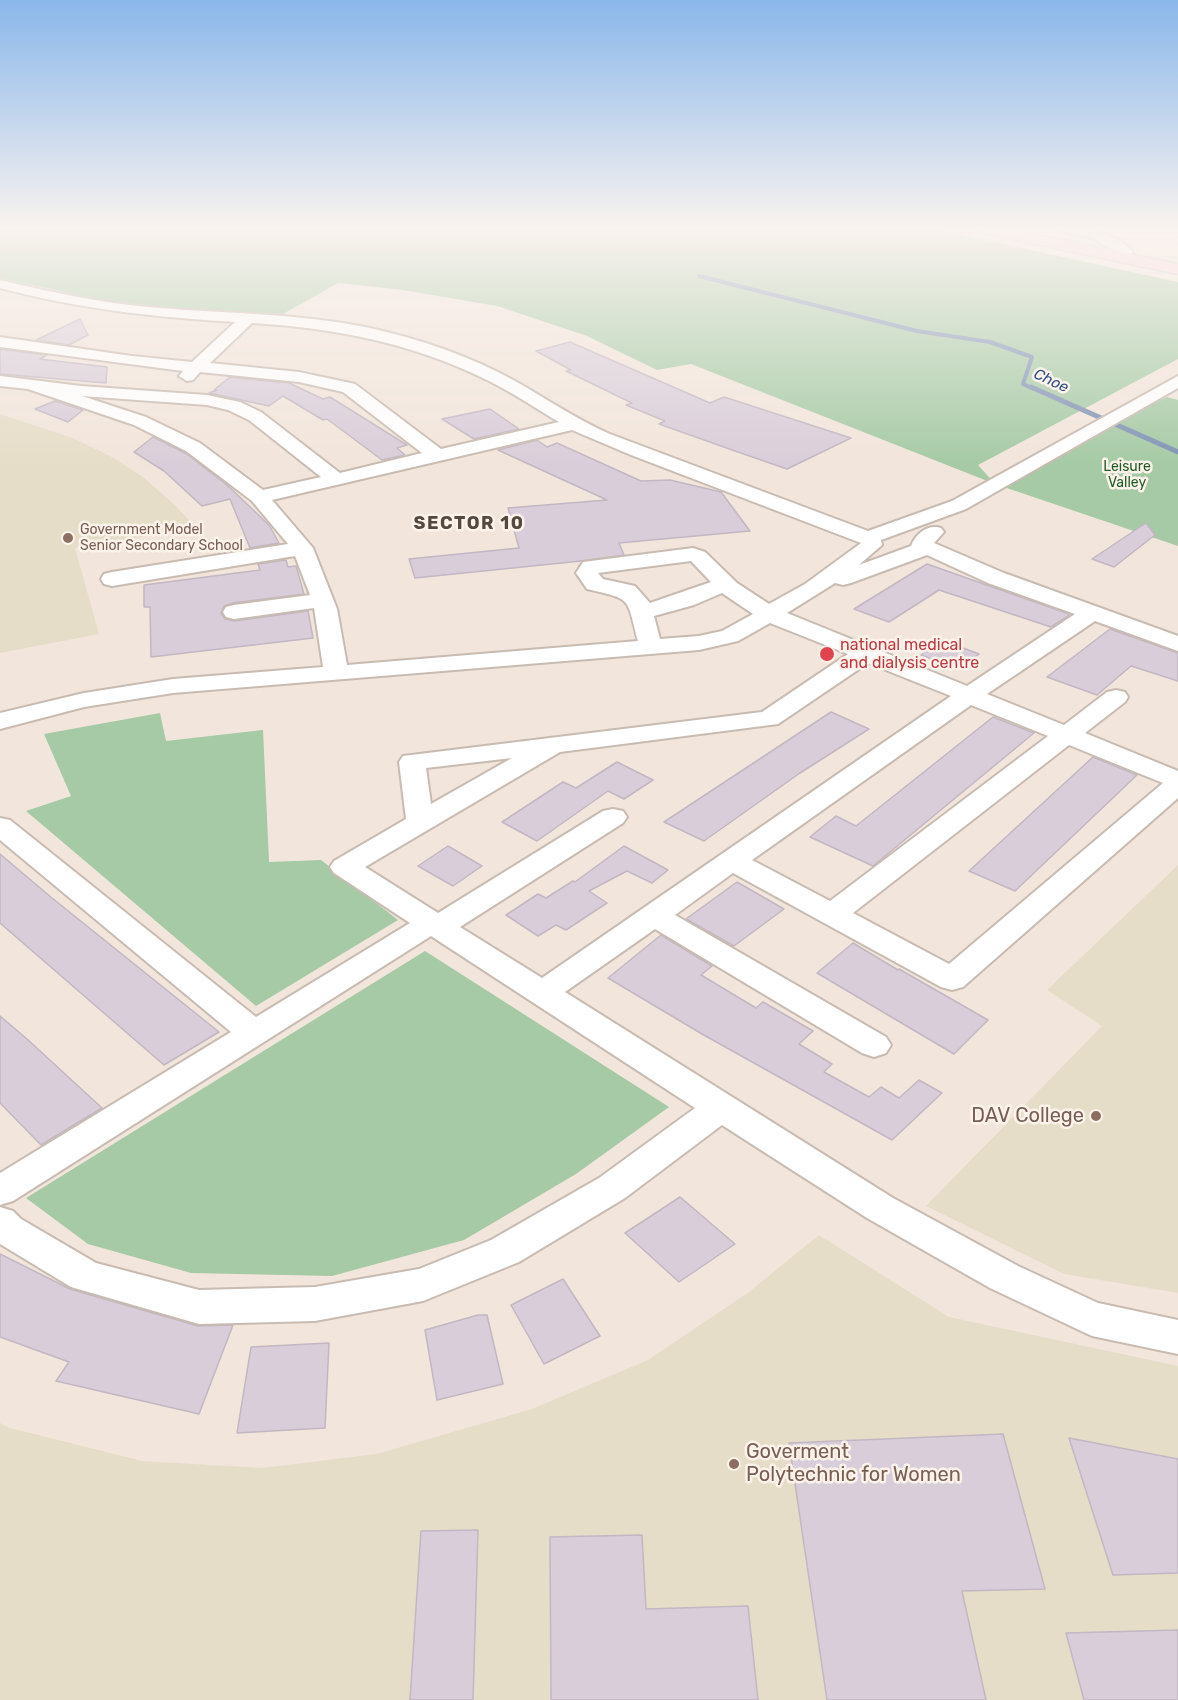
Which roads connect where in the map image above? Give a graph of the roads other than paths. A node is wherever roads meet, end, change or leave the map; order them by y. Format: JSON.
{"nodes":[{"id":1,"x":115,"y":307,"type":"edge"},
{"id":2,"x":247,"y":319,"type":"junction"},
{"id":3,"x":0,"y":342,"type":"edge"},
{"id":4,"x":197,"y":366,"type":"junction"},
{"id":5,"x":0,"y":381,"type":"edge"},
{"id":6,"x":1178,"y":381,"type":"edge"},
{"id":7,"x":31,"y":385,"type":"junction"},
{"id":8,"x":1170,"y":393,"type":"edge"},
{"id":9,"x":165,"y":397,"type":"junction"},
{"id":10,"x":140,"y":421,"type":"junction"},
{"id":11,"x":574,"y":424,"type":"junction"},
{"id":12,"x":438,"y":456,"type":"junction"},
{"id":13,"x":336,"y":479,"type":"junction"},
{"id":14,"x":259,"y":497,"type":"junction"},
{"id":15,"x":959,"y":505,"type":"junction"},
{"id":16,"x":879,"y":538,"type":"junction"},
{"id":17,"x":303,"y":548,"type":"junction"},
{"id":18,"x":917,"y":549,"type":"junction"},
{"id":19,"x":112,"y":579,"type":"dead end"},
{"id":20,"x":725,"y":584,"type":"junction"},
{"id":21,"x":813,"y":589,"type":"junction"},
{"id":22,"x":323,"y":600,"type":"junction"},
{"id":23,"x":234,"y":612,"type":"dead end"},
{"id":24,"x":641,"y":612,"type":"junction"},
{"id":25,"x":1092,"y":613,"type":"junction"},
{"id":26,"x":769,"y":614,"type":"junction"},
{"id":27,"x":1178,"y":644,"type":"edge"},
{"id":28,"x":651,"y":647,"type":"junction"},
{"id":29,"x":866,"y":653,"type":"junction"},
{"id":30,"x":336,"y":673,"type":"junction"},
{"id":31,"x":969,"y":695,"type":"junction"},
{"id":32,"x":1116,"y":696,"type":"dead end"},
{"id":33,"x":0,"y":721,"type":"edge"},
{"id":34,"x":1067,"y":735,"type":"junction"},
{"id":35,"x":554,"y":745,"type":"junction"},
{"id":36,"x":1178,"y":782,"type":"edge"},
{"id":37,"x":613,"y":817,"type":"dead end"},
{"id":38,"x":420,"y":822,"type":"junction"},
{"id":39,"x":0,"y":826,"type":"edge"},
{"id":40,"x":732,"y":861,"type":"junction"},
{"id":41,"x":832,"y":914,"type":"junction"},
{"id":42,"x":653,"y":915,"type":"junction"},
{"id":43,"x":434,"y":925,"type":"junction"},
{"id":44,"x":542,"y":993,"type":"junction"},
{"id":45,"x":254,"y":1033,"type":"junction"},
{"id":46,"x":874,"y":1045,"type":"dead end"},
{"id":47,"x":721,"y":1107,"type":"junction"},
{"id":48,"x":0,"y":1191,"type":"edge"},
{"id":49,"x":0,"y":1222,"type":"edge"},
{"id":50,"x":1178,"y":1337,"type":"edge"}],
"edges":[{"from":1,"to":2,"type":"street"},
{"from":2,"to":4,"type":"street"},
{"from":2,"to":11,"type":"street"},
{"from":3,"to":4,"type":"street"},
{"from":4,"to":9,"type":"street"},
{"from":4,"to":12,"type":"street"},
{"from":5,"to":7,"type":"street"},
{"from":6,"to":8,"type":"street"},
{"from":7,"to":9,"type":"street"},
{"from":7,"to":10,"type":"street"},
{"from":8,"to":15,"type":"street"},
{"from":9,"to":10,"type":"street"},
{"from":9,"to":13,"type":"street"},
{"from":10,"to":14,"type":"street"},
{"from":11,"to":12,"type":"street"},
{"from":11,"to":16,"type":"street"},
{"from":12,"to":13,"type":"street"},
{"from":13,"to":14,"type":"street"},
{"from":14,"to":17,"type":"street"},
{"from":15,"to":16,"type":"street"},
{"from":15,"to":18,"type":"street"},
{"from":16,"to":18,"type":"street"},
{"from":16,"to":21,"type":"street"},
{"from":17,"to":19,"type":"street"},
{"from":17,"to":22,"type":"street"},
{"from":18,"to":21,"type":"street"},
{"from":18,"to":25,"type":"street"},
{"from":20,"to":24,"type":"street"},
{"from":20,"to":24,"type":"street"},
{"from":20,"to":26,"type":"street"},
{"from":21,"to":26,"type":"street"},
{"from":22,"to":23,"type":"street"},
{"from":22,"to":30,"type":"street"},
{"from":24,"to":28,"type":"street"},
{"from":25,"to":27,"type":"street"},
{"from":25,"to":31,"type":"street"},
{"from":26,"to":28,"type":"street"},
{"from":26,"to":29,"type":"street"},
{"from":28,"to":30,"type":"street"},
{"from":29,"to":31,"type":"street"},
{"from":29,"to":35,"type":"street"},
{"from":30,"to":33,"type":"street"},
{"from":31,"to":34,"type":"street"},
{"from":31,"to":40,"type":"street"},
{"from":32,"to":34,"type":"street"},
{"from":34,"to":36,"type":"street"},
{"from":34,"to":41,"type":"street"},
{"from":35,"to":38,"type":"street"},
{"from":35,"to":38,"type":"street"},
{"from":36,"to":41,"type":"street"},
{"from":37,"to":43,"type":"street"},
{"from":38,"to":43,"type":"street"},
{"from":39,"to":45,"type":"street"},
{"from":40,"to":41,"type":"street"},
{"from":40,"to":42,"type":"street"},
{"from":42,"to":44,"type":"street"},
{"from":42,"to":46,"type":"street"},
{"from":43,"to":44,"type":"street"},
{"from":43,"to":45,"type":"street"},
{"from":44,"to":47,"type":"street"},
{"from":45,"to":48,"type":"street"},
{"from":47,"to":49,"type":"street"},
{"from":47,"to":50,"type":"street"}]}
